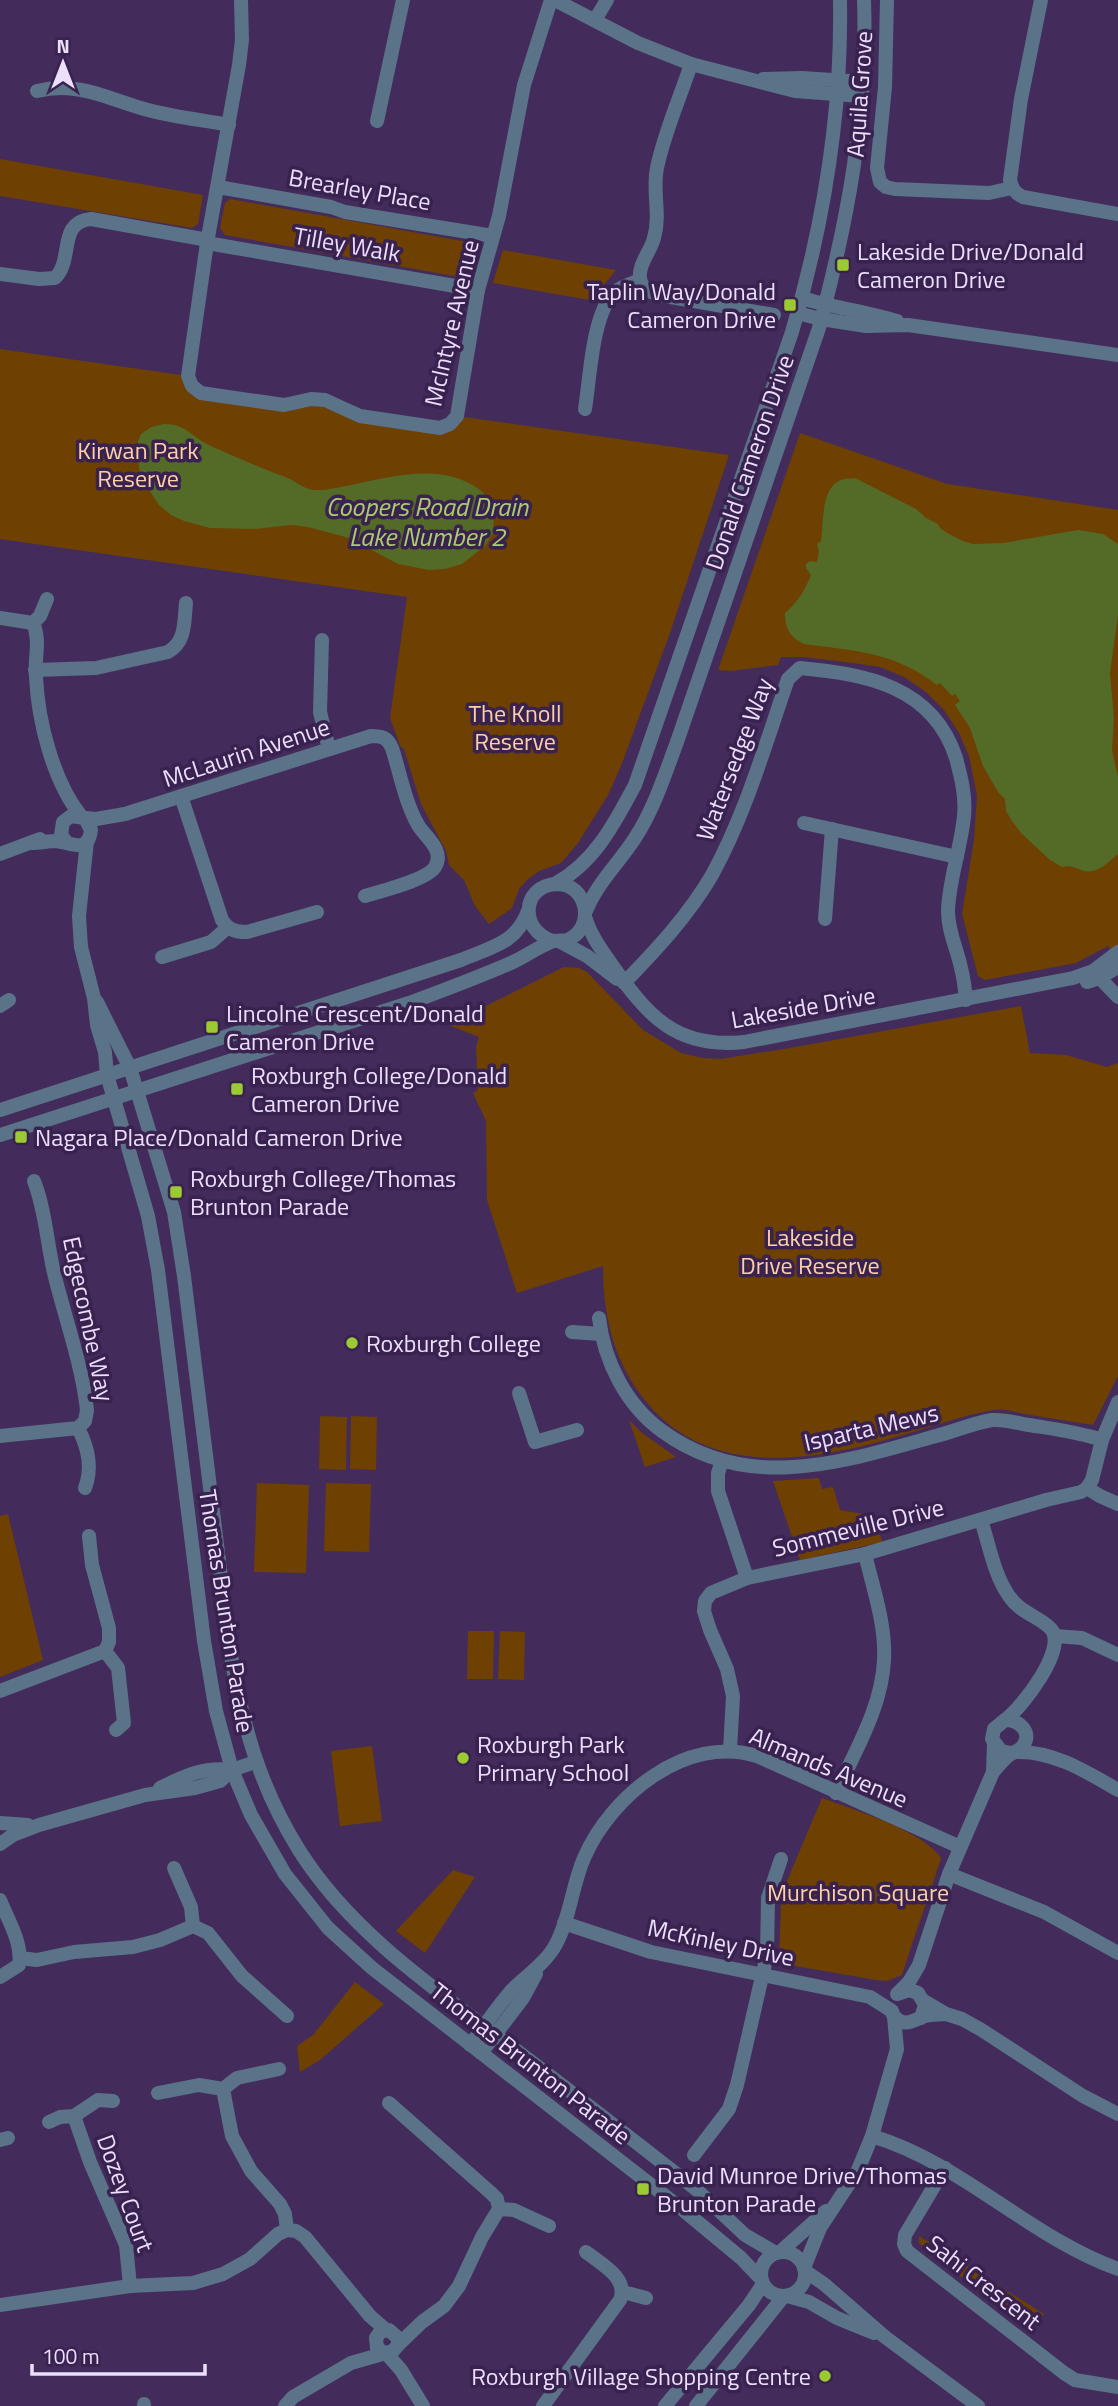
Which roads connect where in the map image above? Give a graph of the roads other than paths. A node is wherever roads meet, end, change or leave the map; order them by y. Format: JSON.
{"nodes":[{"id":1,"x":242,"y":0,"type":"edge"},
{"id":2,"x":403,"y":0,"type":"edge"},
{"id":3,"x":553,"y":0,"type":"edge"},
{"id":4,"x":607,"y":0,"type":"edge"},
{"id":5,"x":840,"y":0,"type":"edge"},
{"id":6,"x":864,"y":0,"type":"edge"},
{"id":7,"x":887,"y":0,"type":"edge"},
{"id":8,"x":1041,"y":0,"type":"edge"},
{"id":9,"x":595,"y":20,"type":"junction"},
{"id":10,"x":691,"y":64,"type":"junction"},
{"id":11,"x":837,"y":88,"type":"junction"},
{"id":12,"x":863,"y":89,"type":"junction"},
{"id":13,"x":37,"y":91,"type":"dead end"},
{"id":14,"x":377,"y":121,"type":"dead end"},
{"id":15,"x":229,"y":125,"type":"junction"},
{"id":16,"x":218,"y":187,"type":"junction"},
{"id":17,"x":1012,"y":188,"type":"junction"},
{"id":18,"x":1118,"y":214,"type":"edge"},
{"id":19,"x":493,"y":236,"type":"junction"},
{"id":20,"x":208,"y":241,"type":"junction"},
{"id":21,"x":0,"y":274,"type":"edge"},
{"id":22,"x":640,"y":280,"type":"junction"},
{"id":23,"x":478,"y":290,"type":"junction"},
{"id":24,"x":800,"y":305,"type":"junction"},
{"id":25,"x":823,"y":312,"type":"junction"},
{"id":26,"x":774,"y":315,"type":"dead end"},
{"id":27,"x":1118,"y":355,"type":"edge"},
{"id":28,"x":585,"y":409,"type":"dead end"},
{"id":29,"x":47,"y":599,"type":"dead end"},
{"id":30,"x":186,"y":603,"type":"dead end"},
{"id":31,"x":0,"y":618,"type":"edge"},
{"id":32,"x":33,"y":622,"type":"junction"},
{"id":33,"x":322,"y":640,"type":"dead end"},
{"id":34,"x":35,"y":670,"type":"junction"},
{"id":35,"x":329,"y":749,"type":"junction"},
{"id":36,"x":60,"y":782,"type":"junction"},
{"id":37,"x":181,"y":796,"type":"junction"},
{"id":38,"x":125,"y":814,"type":"junction"},
{"id":39,"x":83,"y":817,"type":"junction"},
{"id":40,"x":62,"y":823,"type":"junction"},
{"id":41,"x":804,"y":823,"type":"dead end"},
{"id":42,"x":832,"y":829,"type":"junction"},
{"id":43,"x":88,"y":840,"type":"junction"},
{"id":44,"x":32,"y":843,"type":"junction"},
{"id":45,"x":69,"y":844,"type":"junction"},
{"id":46,"x":0,"y":854,"type":"edge"},
{"id":47,"x":957,"y":857,"type":"junction"},
{"id":48,"x":555,"y":884,"type":"junction"},
{"id":49,"x":82,"y":887,"type":"junction"},
{"id":50,"x":365,"y":896,"type":"dead end"},
{"id":51,"x":528,"y":911,"type":"junction"},
{"id":52,"x":317,"y":912,"type":"dead end"},
{"id":53,"x":586,"y":914,"type":"junction"},
{"id":54,"x":825,"y":919,"type":"dead end"},
{"id":55,"x":227,"y":928,"type":"junction"},
{"id":56,"x":556,"y":941,"type":"junction"},
{"id":57,"x":1118,"y":952,"type":"edge"},
{"id":58,"x":162,"y":957,"type":"dead end"},
{"id":59,"x":1107,"y":973,"type":"edge"},
{"id":60,"x":624,"y":984,"type":"junction"},
{"id":61,"x":94,"y":998,"type":"junction"},
{"id":62,"x":1118,"y":998,"type":"edge"},
{"id":63,"x":966,"y":1000,"type":"junction"},
{"id":64,"x":130,"y":1068,"type":"junction"},
{"id":65,"x":107,"y":1075,"type":"junction"},
{"id":66,"x":138,"y":1091,"type":"junction"},
{"id":67,"x":114,"y":1098,"type":"junction"},
{"id":68,"x":0,"y":1110,"type":"edge"},
{"id":69,"x":0,"y":1135,"type":"edge"},
{"id":70,"x":34,"y":1181,"type":"dead end"},
{"id":71,"x":599,"y":1318,"type":"dead end"},
{"id":72,"x":572,"y":1332,"type":"dead end"},
{"id":73,"x":601,"y":1334,"type":"junction"},
{"id":74,"x":519,"y":1393,"type":"dead end"},
{"id":75,"x":1118,"y":1402,"type":"edge"},
{"id":76,"x":78,"y":1428,"type":"junction"},
{"id":77,"x":577,"y":1430,"type":"dead end"},
{"id":78,"x":0,"y":1436,"type":"edge"},
{"id":79,"x":1102,"y":1440,"type":"junction"},
{"id":80,"x":722,"y":1461,"type":"junction"},
{"id":81,"x":85,"y":1488,"type":"dead end"},
{"id":82,"x":1087,"y":1488,"type":"junction"},
{"id":83,"x":1118,"y":1504,"type":"edge"},
{"id":84,"x":981,"y":1520,"type":"junction"},
{"id":85,"x":89,"y":1536,"type":"dead end"},
{"id":86,"x":864,"y":1553,"type":"junction"},
{"id":87,"x":747,"y":1578,"type":"junction"},
{"id":88,"x":1055,"y":1636,"type":"junction"},
{"id":89,"x":105,"y":1651,"type":"junction"},
{"id":90,"x":1118,"y":1655,"type":"edge"},
{"id":91,"x":0,"y":1691,"type":"edge"},
{"id":92,"x":1027,"y":1699,"type":"junction"},
{"id":93,"x":1006,"y":1720,"type":"junction"},
{"id":94,"x":1024,"y":1729,"type":"junction"},
{"id":95,"x":116,"y":1730,"type":"dead end"},
{"id":96,"x":994,"y":1744,"type":"junction"},
{"id":97,"x":226,"y":1748,"type":"junction"},
{"id":98,"x":730,"y":1750,"type":"junction"},
{"id":99,"x":1013,"y":1753,"type":"junction"},
{"id":100,"x":1050,"y":1756,"type":"junction"},
{"id":101,"x":255,"y":1762,"type":"junction"},
{"id":102,"x":232,"y":1770,"type":"junction"},
{"id":103,"x":993,"y":1772,"type":"junction"},
{"id":104,"x":217,"y":1774,"type":"junction"},
{"id":105,"x":240,"y":1787,"type":"junction"},
{"id":106,"x":1118,"y":1790,"type":"edge"},
{"id":107,"x":836,"y":1793,"type":"junction"},
{"id":108,"x":0,"y":1823,"type":"edge"},
{"id":109,"x":39,"y":1825,"type":"junction"},
{"id":110,"x":0,"y":1830,"type":"edge"},
{"id":111,"x":0,"y":1843,"type":"edge"},
{"id":112,"x":960,"y":1847,"type":"junction"},
{"id":113,"x":781,"y":1859,"type":"dead end"},
{"id":114,"x":174,"y":1868,"type":"dead end"},
{"id":115,"x":949,"y":1874,"type":"junction"},
{"id":116,"x":0,"y":1900,"type":"edge"},
{"id":117,"x":564,"y":1923,"type":"junction"},
{"id":118,"x":193,"y":1926,"type":"junction"},
{"id":119,"x":1118,"y":1953,"type":"edge"},
{"id":120,"x":20,"y":1958,"type":"junction"},
{"id":121,"x":919,"y":1965,"type":"junction"},
{"id":122,"x":763,"y":1975,"type":"junction"},
{"id":123,"x":0,"y":1977,"type":"edge"},
{"id":124,"x":898,"y":1993,"type":"junction"},
{"id":125,"x":870,"y":1997,"type":"junction"},
{"id":126,"x":923,"y":1999,"type":"junction"},
{"id":127,"x":893,"y":2014,"type":"junction"},
{"id":128,"x":946,"y":2014,"type":"junction"},
{"id":129,"x":287,"y":2017,"type":"dead end"},
{"id":130,"x":918,"y":2020,"type":"junction"},
{"id":131,"x":490,"y":2030,"type":"junction"},
{"id":132,"x":475,"y":2049,"type":"junction"},
{"id":133,"x":897,"y":2049,"type":"junction"},
{"id":134,"x":279,"y":2069,"type":"dead end"},
{"id":135,"x":223,"y":2089,"type":"junction"},
{"id":136,"x":158,"y":2093,"type":"dead end"},
{"id":137,"x":113,"y":2101,"type":"dead end"},
{"id":138,"x":389,"y":2103,"type":"dead end"},
{"id":139,"x":1118,"y":2113,"type":"edge"},
{"id":140,"x":74,"y":2116,"type":"junction"},
{"id":141,"x":49,"y":2122,"type":"dead end"},
{"id":142,"x":872,"y":2136,"type":"junction"},
{"id":143,"x":694,"y":2155,"type":"dead end"},
{"id":144,"x":945,"y":2168,"type":"junction"},
{"id":145,"x":836,"y":2203,"type":"junction"},
{"id":146,"x":499,"y":2209,"type":"junction"},
{"id":147,"x":549,"y":2226,"type":"dead end"},
{"id":148,"x":287,"y":2230,"type":"junction"},
{"id":149,"x":586,"y":2252,"type":"dead end"},
{"id":150,"x":778,"y":2253,"type":"junction"},
{"id":151,"x":804,"y":2269,"type":"junction"},
{"id":152,"x":1118,"y":2269,"type":"edge"},
{"id":153,"x":762,"y":2282,"type":"junction"},
{"id":154,"x":130,"y":2286,"type":"junction"},
{"id":155,"x":623,"y":2292,"type":"junction"},
{"id":156,"x":785,"y":2296,"type":"junction"},
{"id":157,"x":646,"y":2298,"type":"dead end"},
{"id":158,"x":0,"y":2305,"type":"edge"},
{"id":159,"x":422,"y":2322,"type":"junction"},
{"id":160,"x":382,"y":2334,"type":"junction"},
{"id":161,"x":885,"y":2337,"type":"junction"},
{"id":162,"x":391,"y":2349,"type":"junction"},
{"id":163,"x":351,"y":2363,"type":"junction"},
{"id":164,"x":1118,"y":2387,"type":"edge"},
{"id":165,"x":285,"y":2406,"type":"edge"},
{"id":166,"x":423,"y":2406,"type":"edge"},
{"id":167,"x":543,"y":2406,"type":"edge"},
{"id":168,"x":664,"y":2406,"type":"edge"},
{"id":169,"x":696,"y":2406,"type":"edge"},
{"id":170,"x":978,"y":2406,"type":"edge"}],
"edges":[{"from":1,"to":15,"type":"street","name":"McIntyre Avenue"},
{"from":2,"to":14,"type":"street"},
{"from":3,"to":9,"type":"street"},
{"from":3,"to":19,"type":"street","name":"McIntyre Avenue"},
{"from":4,"to":9,"type":"street"},
{"from":5,"to":11,"type":"street","name":"Donald Cameron Drive"},
{"from":6,"to":12,"type":"street","name":"Donald Cameron Drive"},
{"from":7,"to":17,"type":"street","name":"Aquila Grove"},
{"from":8,"to":17,"type":"street"},
{"from":9,"to":10,"type":"street"},
{"from":10,"to":11,"type":"street"},
{"from":10,"to":22,"type":"street"},
{"from":11,"to":12,"type":"street"},
{"from":11,"to":24,"type":"street","name":"Donald Cameron Drive"},
{"from":12,"to":25,"type":"street","name":"Donald Cameron Drive"},
{"from":13,"to":15,"type":"street"},
{"from":15,"to":16,"type":"street","name":"McIntyre Avenue"},
{"from":16,"to":19,"type":"street","name":"Brearley Place"},
{"from":16,"to":20,"type":"street","name":"McIntyre Avenue"},
{"from":17,"to":18,"type":"street"},
{"from":19,"to":23,"type":"street","name":"McIntyre Avenue"},
{"from":20,"to":21,"type":"street","name":"Tilley Walk"},
{"from":20,"to":23,"type":"street","name":"Tilley Walk"},
{"from":20,"to":23,"type":"street","name":"McIntyre Avenue"},
{"from":22,"to":26,"type":"street"},
{"from":22,"to":28,"type":"street"},
{"from":24,"to":25,"type":"street"},
{"from":24,"to":48,"type":"street","name":"Donald Cameron Drive"},
{"from":25,"to":27,"type":"street"},
{"from":25,"to":53,"type":"street","name":"Donald Cameron Drive"},
{"from":29,"to":32,"type":"street"},
{"from":30,"to":34,"type":"street"},
{"from":31,"to":32,"type":"street"},
{"from":32,"to":34,"type":"street"},
{"from":33,"to":35,"type":"street"},
{"from":34,"to":36,"type":"street"},
{"from":35,"to":37,"type":"street","name":"McLaurin Avenue"},
{"from":35,"to":50,"type":"street","name":"McLaurin Avenue"},
{"from":36,"to":39,"type":"street"},
{"from":36,"to":40,"type":"street"},
{"from":37,"to":38,"type":"street","name":"McLaurin Avenue"},
{"from":37,"to":55,"type":"street"},
{"from":38,"to":39,"type":"street","name":"McLaurin Avenue"},
{"from":38,"to":43,"type":"street","name":"McLaurin Avenue"},
{"from":39,"to":40,"type":"street"},
{"from":39,"to":43,"type":"street"},
{"from":40,"to":44,"type":"street"},
{"from":40,"to":45,"type":"street"},
{"from":41,"to":42,"type":"street"},
{"from":42,"to":47,"type":"street"},
{"from":42,"to":54,"type":"street"},
{"from":43,"to":45,"type":"street"},
{"from":43,"to":49,"type":"street"},
{"from":44,"to":45,"type":"street"},
{"from":44,"to":46,"type":"street"},
{"from":45,"to":49,"type":"street"},
{"from":47,"to":60,"type":"street","name":"Watersedge Way"},
{"from":47,"to":63,"type":"street","name":"Watersedge Way"},
{"from":48,"to":51,"type":"street"},
{"from":48,"to":53,"type":"street"},
{"from":49,"to":61,"type":"street"},
{"from":51,"to":56,"type":"street"},
{"from":51,"to":64,"type":"street"},
{"from":52,"to":55,"type":"street"},
{"from":53,"to":56,"type":"street"},
{"from":53,"to":60,"type":"street","name":"Lakeside Drive"},
{"from":55,"to":58,"type":"street"},
{"from":56,"to":60,"type":"street","name":"Lakeside Drive"},
{"from":56,"to":66,"type":"street"},
{"from":57,"to":59,"type":"street","name":"Lakeside Drive"},
{"from":59,"to":62,"type":"street"},
{"from":59,"to":63,"type":"street","name":"Lakeside Drive"},
{"from":60,"to":63,"type":"street","name":"Lakeside Drive"},
{"from":61,"to":64,"type":"street","name":"Thomas Brunton Parade"},
{"from":61,"to":65,"type":"street","name":"Thomas Brunton Parade"},
{"from":64,"to":65,"type":"street"},
{"from":64,"to":66,"type":"street","name":"Thomas Brunton Parade"},
{"from":65,"to":67,"type":"street","name":"Thomas Brunton Parade"},
{"from":65,"to":68,"type":"street"},
{"from":66,"to":67,"type":"street"},
{"from":66,"to":101,"type":"street","name":"Thomas Brunton Parade"},
{"from":67,"to":69,"type":"street"},
{"from":67,"to":97,"type":"street","name":"Thomas Brunton Parade"},
{"from":70,"to":76,"type":"street","name":"Edgecombe Way"},
{"from":71,"to":73,"type":"street","name":"Isparta Mews"},
{"from":72,"to":73,"type":"street"},
{"from":73,"to":80,"type":"street","name":"Isparta Mews"},
{"from":74,"to":77,"type":"street"},
{"from":75,"to":79,"type":"street"},
{"from":76,"to":78,"type":"street","name":"Edgecombe Way"},
{"from":76,"to":81,"type":"street"},
{"from":79,"to":80,"type":"street","name":"Isparta Mews"},
{"from":79,"to":82,"type":"street"},
{"from":80,"to":87,"type":"street"},
{"from":82,"to":83,"type":"street"},
{"from":82,"to":84,"type":"street","name":"Sommeville Drive"},
{"from":84,"to":86,"type":"street","name":"Sommeville Drive"},
{"from":84,"to":88,"type":"street"},
{"from":85,"to":89,"type":"street"},
{"from":86,"to":87,"type":"street","name":"Sommeville Drive"},
{"from":86,"to":107,"type":"street"},
{"from":87,"to":98,"type":"street","name":"Sommeville Drive"},
{"from":88,"to":90,"type":"street"},
{"from":88,"to":92,"type":"street"},
{"from":89,"to":91,"type":"street"},
{"from":89,"to":95,"type":"street"},
{"from":92,"to":93,"type":"street"},
{"from":92,"to":94,"type":"street"},
{"from":93,"to":94,"type":"street"},
{"from":93,"to":96,"type":"street"},
{"from":94,"to":99,"type":"street"},
{"from":94,"to":100,"type":"street"},
{"from":96,"to":99,"type":"street"},
{"from":96,"to":103,"type":"street"},
{"from":97,"to":102,"type":"street","name":"Thomas Brunton Parade"},
{"from":97,"to":104,"type":"street"},
{"from":98,"to":107,"type":"street","name":"Almands Avenue"},
{"from":98,"to":117,"type":"street","name":"Almands Avenue"},
{"from":99,"to":100,"type":"street"},
{"from":99,"to":103,"type":"street"},
{"from":100,"to":106,"type":"street"},
{"from":101,"to":102,"type":"street"},
{"from":101,"to":131,"type":"street","name":"Thomas Brunton Parade"},
{"from":102,"to":104,"type":"street"},
{"from":102,"to":105,"type":"street","name":"Thomas Brunton Parade"},
{"from":103,"to":112,"type":"street"},
{"from":104,"to":105,"type":"street"},
{"from":104,"to":109,"type":"street"},
{"from":105,"to":132,"type":"street","name":"Thomas Brunton Parade"},
{"from":107,"to":112,"type":"street","name":"Almands Avenue"},
{"from":108,"to":109,"type":"street"},
{"from":109,"to":111,"type":"street"},
{"from":110,"to":111,"type":"street"},
{"from":112,"to":115,"type":"street"},
{"from":113,"to":122,"type":"street"},
{"from":114,"to":118,"type":"street"},
{"from":115,"to":119,"type":"street"},
{"from":115,"to":121,"type":"street"},
{"from":116,"to":120,"type":"street"},
{"from":117,"to":122,"type":"street","name":"McKinley Drive"},
{"from":117,"to":131,"type":"street","name":"Almands Avenue"},
{"from":118,"to":120,"type":"street"},
{"from":118,"to":129,"type":"street"},
{"from":120,"to":123,"type":"street"},
{"from":121,"to":124,"type":"street"},
{"from":121,"to":126,"type":"street"},
{"from":122,"to":125,"type":"street","name":"McKinley Drive"},
{"from":122,"to":143,"type":"street"},
{"from":124,"to":125,"type":"street","name":"McKinley Drive"},
{"from":124,"to":126,"type":"street"},
{"from":124,"to":127,"type":"street"},
{"from":125,"to":127,"type":"street","name":"McKinley Drive"},
{"from":126,"to":128,"type":"street"},
{"from":126,"to":130,"type":"street"},
{"from":127,"to":130,"type":"street"},
{"from":127,"to":133,"type":"street"},
{"from":128,"to":130,"type":"street"},
{"from":128,"to":139,"type":"street"},
{"from":130,"to":133,"type":"street"},
{"from":131,"to":132,"type":"street","name":"Almands Avenue"},
{"from":131,"to":150,"type":"street","name":"Thomas Brunton Parade"},
{"from":132,"to":153,"type":"street","name":"Thomas Brunton Parade"},
{"from":133,"to":142,"type":"street"},
{"from":134,"to":135,"type":"street"},
{"from":135,"to":136,"type":"street"},
{"from":135,"to":148,"type":"street"},
{"from":137,"to":140,"type":"street","name":"Dozey Court"},
{"from":138,"to":146,"type":"street"},
{"from":140,"to":141,"type":"street","name":"Dozey Court"},
{"from":140,"to":154,"type":"street","name":"Dozey Court"},
{"from":142,"to":144,"type":"street"},
{"from":142,"to":145,"type":"street"},
{"from":144,"to":152,"type":"street"},
{"from":144,"to":164,"type":"street","name":"Sahi Crescent"},
{"from":145,"to":150,"type":"street"},
{"from":145,"to":151,"type":"street"},
{"from":146,"to":147,"type":"street"},
{"from":146,"to":159,"type":"street"},
{"from":148,"to":154,"type":"street"},
{"from":148,"to":160,"type":"street"},
{"from":149,"to":155,"type":"street"},
{"from":150,"to":151,"type":"street"},
{"from":150,"to":153,"type":"street"},
{"from":151,"to":156,"type":"street"},
{"from":151,"to":161,"type":"street"},
{"from":153,"to":156,"type":"street"},
{"from":153,"to":168,"type":"street"},
{"from":154,"to":158,"type":"street"},
{"from":155,"to":157,"type":"street"},
{"from":155,"to":167,"type":"street"},
{"from":156,"to":161,"type":"street"},
{"from":156,"to":169,"type":"street"},
{"from":159,"to":160,"type":"street"},
{"from":159,"to":162,"type":"street"},
{"from":160,"to":162,"type":"street"},
{"from":160,"to":162,"type":"street"},
{"from":160,"to":163,"type":"street"},
{"from":161,"to":170,"type":"street"},
{"from":162,"to":163,"type":"street"},
{"from":162,"to":166,"type":"street"},
{"from":163,"to":165,"type":"street"}]}
